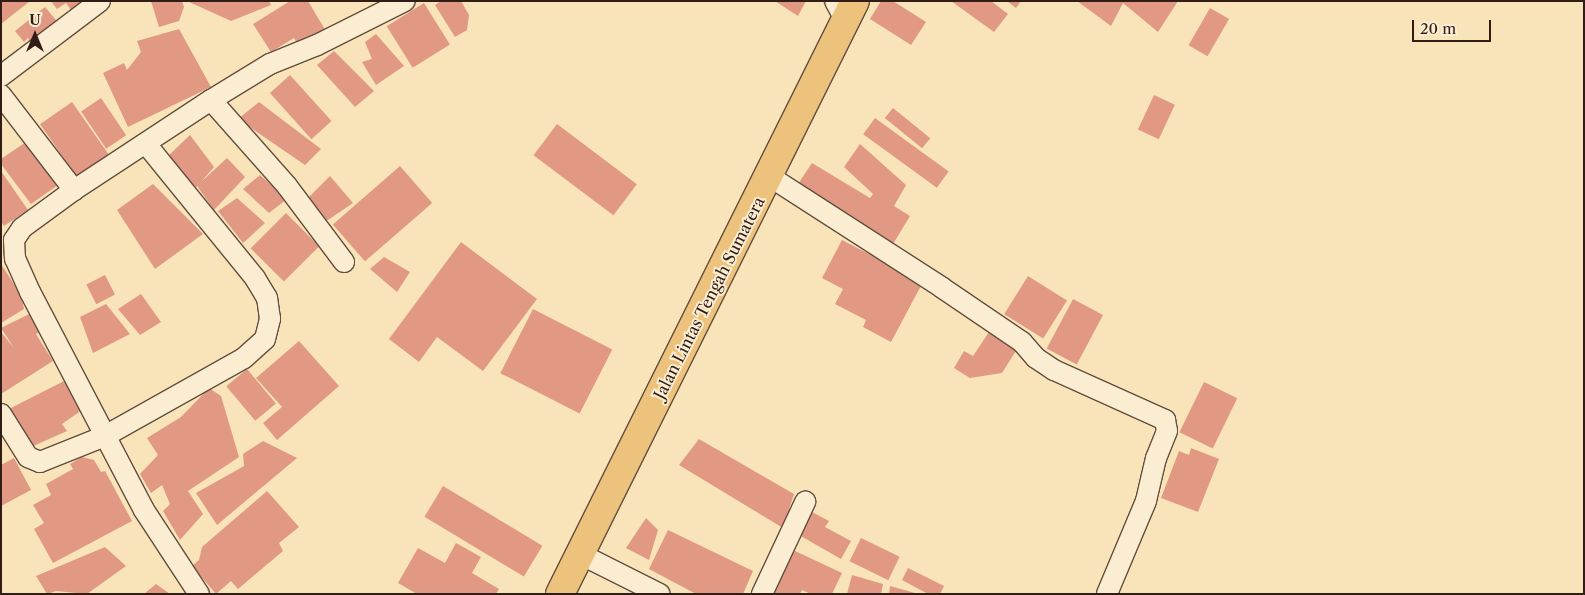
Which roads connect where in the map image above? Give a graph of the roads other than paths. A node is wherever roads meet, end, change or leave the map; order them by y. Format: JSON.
{"nodes":[{"id":1,"x":100,"y":1,"type":"edge"},
{"id":2,"x":405,"y":1,"type":"edge"},
{"id":3,"x":845,"y":8,"type":"edge"},
{"id":4,"x":1,"y":76,"type":"edge"},
{"id":5,"x":1,"y":96,"type":"edge"},
{"id":6,"x":211,"y":100,"type":"junction"},
{"id":7,"x":146,"y":144,"type":"junction"},
{"id":8,"x":769,"y":176,"type":"junction"},
{"id":9,"x":74,"y":190,"type":"junction"},
{"id":10,"x":344,"y":262,"type":"dead end"},
{"id":11,"x":1,"y":414,"type":"edge"},
{"id":12,"x":105,"y":436,"type":"junction"},
{"id":13,"x":805,"y":502,"type":"dead end"},
{"id":14,"x":580,"y":554,"type":"junction"},
{"id":15,"x":199,"y":594,"type":"edge"},
{"id":16,"x":560,"y":594,"type":"edge"},
{"id":17,"x":660,"y":594,"type":"edge"},
{"id":18,"x":762,"y":594,"type":"edge"},
{"id":19,"x":1107,"y":594,"type":"edge"}],
"edges":[{"from":1,"to":4,"type":"street"},
{"from":2,"to":6,"type":"street"},
{"from":3,"to":8,"type":"highway","name":"Jalan Lintas Tengah Sumatera"},
{"from":5,"to":9,"type":"street"},
{"from":6,"to":7,"type":"street"},
{"from":6,"to":10,"type":"street"},
{"from":7,"to":9,"type":"street"},
{"from":7,"to":12,"type":"street"},
{"from":8,"to":14,"type":"highway","name":"Jalan Lintas Tengah Sumatera"},
{"from":8,"to":19,"type":"street"},
{"from":9,"to":12,"type":"street"},
{"from":11,"to":12,"type":"street"},
{"from":12,"to":15,"type":"street"},
{"from":13,"to":18,"type":"street"},
{"from":14,"to":16,"type":"highway","name":"Jalan Lintas Tengah Sumatera"},
{"from":14,"to":17,"type":"street"}]}
